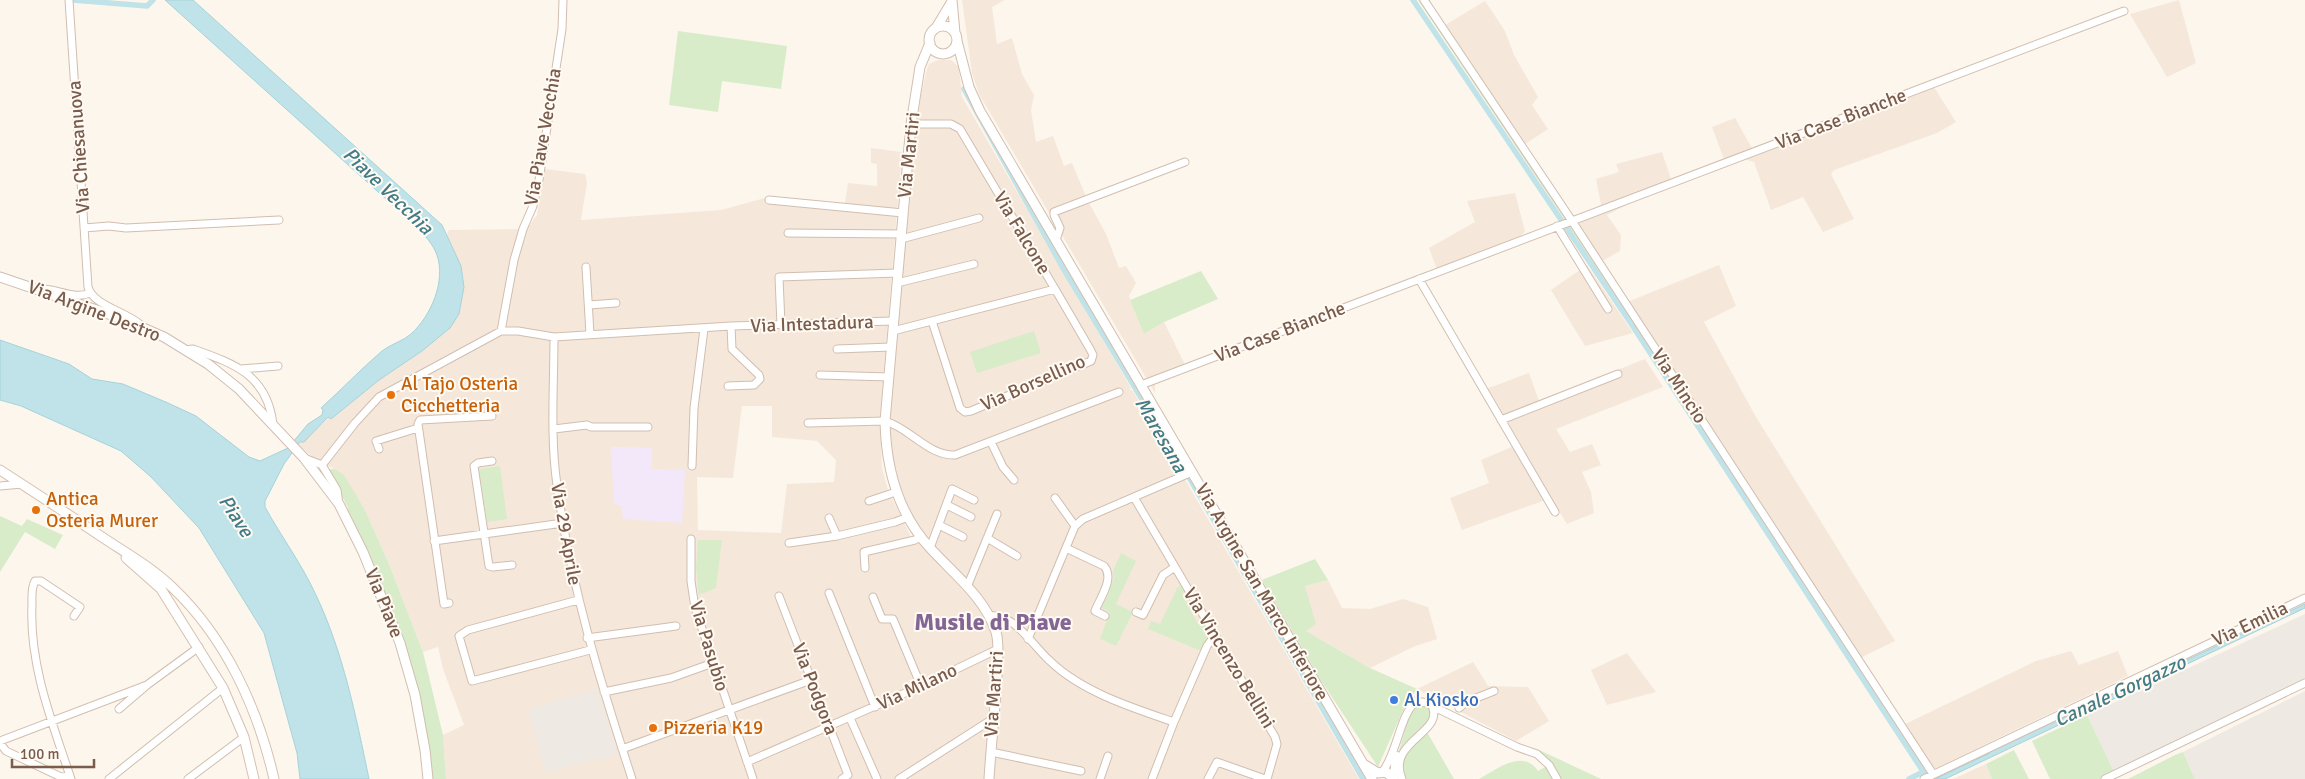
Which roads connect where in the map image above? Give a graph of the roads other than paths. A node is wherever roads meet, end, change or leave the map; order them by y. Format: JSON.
{"nodes":[{"id":1,"x":69,"y":0,"type":"edge"},
{"id":2,"x":564,"y":0,"type":"edge"},
{"id":3,"x":1424,"y":0,"type":"edge"},
{"id":4,"x":951,"y":1,"type":"edge"},
{"id":5,"x":2124,"y":11,"type":"dead end"},
{"id":6,"x":936,"y":28,"type":"junction"},
{"id":7,"x":956,"y":37,"type":"junction"},
{"id":8,"x":930,"y":43,"type":"junction"},
{"id":9,"x":943,"y":53,"type":"junction"},
{"id":10,"x":964,"y":69,"type":"junction"},
{"id":11,"x":920,"y":71,"type":"junction"},
{"id":12,"x":911,"y":124,"type":"junction"},
{"id":13,"x":1185,"y":162,"type":"dead end"},
{"id":14,"x":769,"y":200,"type":"dead end"},
{"id":15,"x":903,"y":213,"type":"junction"},
{"id":16,"x":979,"y":218,"type":"dead end"},
{"id":17,"x":280,"y":220,"type":"dead end"},
{"id":18,"x":1569,"y":222,"type":"junction"},
{"id":19,"x":1558,"y":226,"type":"junction"},
{"id":20,"x":84,"y":228,"type":"junction"},
{"id":21,"x":788,"y":233,"type":"dead end"},
{"id":22,"x":901,"y":236,"type":"junction"},
{"id":23,"x":1056,"y":240,"type":"junction"},
{"id":24,"x":974,"y":264,"type":"dead end"},
{"id":25,"x":586,"y":267,"type":"dead end"},
{"id":26,"x":0,"y":277,"type":"edge"},
{"id":27,"x":897,"y":278,"type":"junction"},
{"id":28,"x":1419,"y":279,"type":"junction"},
{"id":29,"x":36,"y":289,"type":"junction"},
{"id":30,"x":1055,"y":289,"type":"junction"},
{"id":31,"x":90,"y":293,"type":"junction"},
{"id":32,"x":616,"y":303,"type":"dead end"},
{"id":33,"x":589,"y":305,"type":"junction"},
{"id":34,"x":1608,"y":309,"type":"dead end"},
{"id":35,"x":894,"y":321,"type":"junction"},
{"id":36,"x":932,"y":321,"type":"junction"},
{"id":37,"x":781,"y":325,"type":"junction"},
{"id":38,"x":143,"y":326,"type":"junction"},
{"id":39,"x":730,"y":326,"type":"junction"},
{"id":40,"x":704,"y":329,"type":"junction"},
{"id":41,"x":501,"y":331,"type":"junction"},
{"id":42,"x":893,"y":331,"type":"junction"},
{"id":43,"x":590,"y":334,"type":"junction"},
{"id":44,"x":554,"y":337,"type":"junction"},
{"id":45,"x":892,"y":347,"type":"junction"},
{"id":46,"x":836,"y":349,"type":"dead end"},
{"id":47,"x":186,"y":350,"type":"junction"},
{"id":48,"x":278,"y":366,"type":"dead end"},
{"id":49,"x":241,"y":369,"type":"junction"},
{"id":50,"x":1618,"y":374,"type":"dead end"},
{"id":51,"x":820,"y":375,"type":"dead end"},
{"id":52,"x":889,"y":377,"type":"junction"},
{"id":53,"x":728,"y":386,"type":"dead end"},
{"id":54,"x":1141,"y":386,"type":"junction"},
{"id":55,"x":1118,"y":392,"type":"dead end"},
{"id":56,"x":492,"y":416,"type":"dead end"},
{"id":57,"x":1501,"y":420,"type":"junction"},
{"id":58,"x":885,"y":421,"type":"junction"},
{"id":59,"x":808,"y":423,"type":"dead end"},
{"id":60,"x":273,"y":424,"type":"junction"},
{"id":61,"x":648,"y":427,"type":"dead end"},
{"id":62,"x":418,"y":428,"type":"junction"},
{"id":63,"x":554,"y":429,"type":"junction"},
{"id":64,"x":991,"y":442,"type":"junction"},
{"id":65,"x":293,"y":446,"type":"joint"},
{"id":66,"x":379,"y":449,"type":"dead end"},
{"id":67,"x":304,"y":458,"type":"junction"},
{"id":68,"x":492,"y":461,"type":"dead end"},
{"id":69,"x":322,"y":465,"type":"junction"},
{"id":70,"x":692,"y":466,"type":"dead end"},
{"id":71,"x":0,"y":470,"type":"edge"},
{"id":72,"x":1191,"y":473,"type":"junction"},
{"id":73,"x":1014,"y":480,"type":"dead end"},
{"id":74,"x":22,"y":484,"type":"junction"},
{"id":75,"x":0,"y":486,"type":"edge"},
{"id":76,"x":896,"y":492,"type":"junction"},
{"id":77,"x":1055,"y":498,"type":"dead end"},
{"id":78,"x":1135,"y":499,"type":"junction"},
{"id":79,"x":974,"y":500,"type":"dead end"},
{"id":80,"x":869,"y":501,"type":"dead end"},
{"id":81,"x":339,"y":504,"type":"junction"},
{"id":82,"x":946,"y":505,"type":"junction"},
{"id":83,"x":1555,"y":512,"type":"dead end"},
{"id":84,"x":997,"y":514,"type":"dead end"},
{"id":85,"x":908,"y":517,"type":"junction"},
{"id":86,"x":971,"y":517,"type":"dead end"},
{"id":87,"x":829,"y":518,"type":"dead end"},
{"id":88,"x":563,"y":522,"type":"junction"},
{"id":89,"x":939,"y":525,"type":"junction"},
{"id":90,"x":1075,"y":526,"type":"junction"},
{"id":91,"x":484,"y":534,"type":"junction"},
{"id":92,"x":837,"y":536,"type":"junction"},
{"id":93,"x":920,"y":537,"type":"junction"},
{"id":94,"x":963,"y":537,"type":"dead end"},
{"id":95,"x":987,"y":538,"type":"junction"},
{"id":96,"x":691,"y":539,"type":"dead end"},
{"id":97,"x":434,"y":540,"type":"junction"},
{"id":98,"x":789,"y":543,"type":"dead end"},
{"id":99,"x":930,"y":548,"type":"junction"},
{"id":100,"x":1066,"y":548,"type":"junction"},
{"id":101,"x":121,"y":549,"type":"junction"},
{"id":102,"x":1017,"y":556,"type":"dead end"},
{"id":103,"x":512,"y":565,"type":"dead end"},
{"id":104,"x":1175,"y":567,"type":"junction"},
{"id":105,"x":865,"y":568,"type":"dead end"},
{"id":106,"x":967,"y":587,"type":"junction"},
{"id":107,"x":829,"y":593,"type":"dead end"},
{"id":108,"x":779,"y":596,"type":"dead end"},
{"id":109,"x":873,"y":597,"type":"dead end"},
{"id":110,"x":2305,"y":598,"type":"edge"},
{"id":111,"x":578,"y":600,"type":"junction"},
{"id":112,"x":449,"y":603,"type":"dead end"},
{"id":113,"x":1136,"y":612,"type":"dead end"},
{"id":114,"x":74,"y":616,"type":"dead end"},
{"id":115,"x":1105,"y":616,"type":"dead end"},
{"id":116,"x":992,"y":620,"type":"junction"},
{"id":117,"x":676,"y":626,"type":"dead end"},
{"id":118,"x":1215,"y":635,"type":"junction"},
{"id":119,"x":587,"y":638,"type":"junction"},
{"id":120,"x":1028,"y":639,"type":"junction"},
{"id":121,"x":199,"y":647,"type":"junction"},
{"id":122,"x":590,"y":650,"type":"junction"},
{"id":123,"x":998,"y":654,"type":"junction"},
{"id":124,"x":713,"y":663,"type":"junction"},
{"id":125,"x":811,"y":680,"type":"junction"},
{"id":126,"x":2305,"y":683,"type":"edge"},
{"id":127,"x":147,"y":685,"type":"junction"},
{"id":128,"x":921,"y":686,"type":"junction"},
{"id":129,"x":223,"y":688,"type":"junction"},
{"id":130,"x":604,"y":692,"type":"junction"},
{"id":131,"x":1494,"y":692,"type":"dead end"},
{"id":132,"x":1432,"y":706,"type":"junction"},
{"id":133,"x":875,"y":707,"type":"junction"},
{"id":134,"x":1459,"y":708,"type":"dead end"},
{"id":135,"x":119,"y":709,"type":"dead end"},
{"id":136,"x":729,"y":711,"type":"junction"},
{"id":137,"x":850,"y":718,"type":"junction"},
{"id":138,"x":52,"y":721,"type":"junction"},
{"id":139,"x":993,"y":721,"type":"junction"},
{"id":140,"x":1174,"y":722,"type":"junction"},
{"id":141,"x":829,"y":726,"type":"junction"},
{"id":142,"x":244,"y":737,"type":"junction"},
{"id":143,"x":0,"y":742,"type":"edge"},
{"id":144,"x":1397,"y":744,"type":"junction"},
{"id":145,"x":622,"y":749,"type":"junction"},
{"id":146,"x":991,"y":752,"type":"junction"},
{"id":147,"x":1108,"y":756,"type":"dead end"},
{"id":148,"x":747,"y":762,"type":"junction"},
{"id":149,"x":1081,"y":771,"type":"dead end"},
{"id":150,"x":1377,"y":775,"type":"edge"},
{"id":151,"x":71,"y":777,"type":"edge"},
{"id":152,"x":1928,"y":777,"type":"edge"},
{"id":153,"x":1396,"y":778,"type":"edge"},
{"id":154,"x":109,"y":779,"type":"edge"},
{"id":155,"x":188,"y":779,"type":"edge"},
{"id":156,"x":254,"y":779,"type":"edge"},
{"id":157,"x":274,"y":779,"type":"edge"},
{"id":158,"x":428,"y":779,"type":"edge"},
{"id":159,"x":632,"y":779,"type":"edge"},
{"id":160,"x":753,"y":779,"type":"edge"},
{"id":161,"x":842,"y":779,"type":"edge"},
{"id":162,"x":877,"y":779,"type":"edge"},
{"id":163,"x":899,"y":779,"type":"edge"},
{"id":164,"x":989,"y":779,"type":"edge"},
{"id":165,"x":1100,"y":779,"type":"edge"},
{"id":166,"x":1152,"y":779,"type":"edge"},
{"id":167,"x":1208,"y":779,"type":"edge"},
{"id":168,"x":1266,"y":779,"type":"edge"},
{"id":169,"x":1557,"y":779,"type":"edge"},
{"id":170,"x":2105,"y":779,"type":"edge"}],
"edges":[{"from":1,"to":20,"type":"street","name":"Via Chiesanuova"},
{"from":2,"to":41,"type":"street","name":"Via Piave Vecchia"},
{"from":3,"to":18,"type":"street","name":"Via Mincio"},
{"from":4,"to":6,"type":"street"},
{"from":4,"to":7,"type":"street","name":"Via Argine San Marco Inferiore"},
{"from":5,"to":18,"type":"street","name":"Via Case Bianche"},
{"from":6,"to":7,"type":"street"},
{"from":6,"to":8,"type":"street"},
{"from":7,"to":9,"type":"street"},
{"from":7,"to":10,"type":"street","name":"Via Argine San Marco Inferiore"},
{"from":8,"to":9,"type":"street"},
{"from":8,"to":11,"type":"street","name":"Via Martiri"},
{"from":9,"to":10,"type":"street"},
{"from":9,"to":11,"type":"street"},
{"from":10,"to":23,"type":"street","name":"Via Argine San Marco Inferiore"},
{"from":11,"to":12,"type":"street","name":"Via Martiri"},
{"from":12,"to":15,"type":"street","name":"Via Martiri"},
{"from":12,"to":30,"type":"street","name":"Via Falcone"},
{"from":13,"to":23,"type":"street","name":"Via Argine San Marco Inferiore"},
{"from":14,"to":15,"type":"street"},
{"from":15,"to":22,"type":"street","name":"Via Martiri"},
{"from":16,"to":22,"type":"street"},
{"from":17,"to":20,"type":"street"},
{"from":18,"to":19,"type":"street","name":"Via Case Bianche"},
{"from":18,"to":152,"type":"street","name":"Via Mincio"},
{"from":19,"to":28,"type":"street","name":"Via Case Bianche"},
{"from":19,"to":34,"type":"street"},
{"from":20,"to":31,"type":"street","name":"Via Chiesanuova"},
{"from":21,"to":22,"type":"street"},
{"from":22,"to":27,"type":"street","name":"Via Martiri"},
{"from":23,"to":54,"type":"street","name":"Via Argine San Marco Inferiore"},
{"from":24,"to":27,"type":"street"},
{"from":25,"to":33,"type":"street"},
{"from":26,"to":29,"type":"street","name":"Via Argine Destro"},
{"from":27,"to":35,"type":"street","name":"Via Martiri"},
{"from":27,"to":37,"type":"street"},
{"from":28,"to":54,"type":"street","name":"Via Case Bianche"},
{"from":28,"to":57,"type":"street"},
{"from":29,"to":31,"type":"street"},
{"from":29,"to":38,"type":"street","name":"Via Argine Destro"},
{"from":30,"to":36,"type":"street","name":"Via Falcone"},
{"from":30,"to":36,"type":"street","name":"Via Borsellino"},
{"from":31,"to":38,"type":"street"},
{"from":32,"to":33,"type":"street"},
{"from":33,"to":43,"type":"street"},
{"from":35,"to":37,"type":"street","name":"Via Intestadura"},
{"from":35,"to":42,"type":"street","name":"Via Martiri"},
{"from":36,"to":42,"type":"street","name":"Via Falcone"},
{"from":37,"to":39,"type":"street","name":"Via Intestadura"},
{"from":38,"to":47,"type":"street","name":"Via Argine Destro"},
{"from":39,"to":40,"type":"street","name":"Via Intestadura"},
{"from":39,"to":53,"type":"street","name":"Via Intestadura"},
{"from":40,"to":43,"type":"street","name":"Via Intestadura"},
{"from":40,"to":70,"type":"street"},
{"from":41,"to":44,"type":"street","name":"Via Intestadura"},
{"from":41,"to":69,"type":"street"},
{"from":42,"to":45,"type":"street","name":"Via Martiri"},
{"from":43,"to":44,"type":"street","name":"Via Intestadura"},
{"from":44,"to":63,"type":"street","name":"Via 29 Aprile"},
{"from":45,"to":46,"type":"street"},
{"from":45,"to":52,"type":"street","name":"Via Martiri"},
{"from":47,"to":49,"type":"street","name":"Via Argine Destro"},
{"from":47,"to":60,"type":"street","name":"Via Argine Destro"},
{"from":48,"to":49,"type":"street","name":"Via Argine Destro"},
{"from":49,"to":60,"type":"street","name":"Via Argine Destro"},
{"from":50,"to":57,"type":"street"},
{"from":51,"to":52,"type":"street"},
{"from":52,"to":58,"type":"street","name":"Via Martiri"},
{"from":54,"to":72,"type":"street","name":"Via Argine San Marco Inferiore"},
{"from":55,"to":64,"type":"street"},
{"from":56,"to":62,"type":"street"},
{"from":57,"to":83,"type":"street"},
{"from":58,"to":59,"type":"street"},
{"from":58,"to":64,"type":"street"},
{"from":58,"to":76,"type":"street","name":"Via Martiri"},
{"from":60,"to":65,"type":"street","name":"Via Argine Destro"},
{"from":61,"to":63,"type":"street"},
{"from":62,"to":66,"type":"street"},
{"from":62,"to":97,"type":"street"},
{"from":63,"to":88,"type":"street","name":"Via 29 Aprile"},
{"from":64,"to":73,"type":"street"},
{"from":65,"to":67,"type":"street","name":"Via Piave"},
{"from":67,"to":69,"type":"street"},
{"from":67,"to":81,"type":"street","name":"Via Piave"},
{"from":68,"to":91,"type":"street"},
{"from":69,"to":81,"type":"street"},
{"from":71,"to":74,"type":"street"},
{"from":72,"to":78,"type":"street"},
{"from":72,"to":150,"type":"street","name":"Via Argine San Marco Inferiore"},
{"from":74,"to":75,"type":"street"},
{"from":74,"to":101,"type":"street"},
{"from":76,"to":80,"type":"street"},
{"from":76,"to":85,"type":"street","name":"Via Martiri"},
{"from":77,"to":90,"type":"street"},
{"from":78,"to":90,"type":"street"},
{"from":78,"to":104,"type":"street","name":"Via Vincenzo Bellini"},
{"from":79,"to":82,"type":"street"},
{"from":81,"to":158,"type":"street","name":"Via Piave"},
{"from":82,"to":86,"type":"street"},
{"from":82,"to":89,"type":"street"},
{"from":84,"to":95,"type":"street"},
{"from":85,"to":92,"type":"street"},
{"from":85,"to":93,"type":"street","name":"Via Martiri"},
{"from":87,"to":92,"type":"street"},
{"from":88,"to":91,"type":"street"},
{"from":88,"to":111,"type":"street","name":"Via 29 Aprile"},
{"from":89,"to":94,"type":"street"},
{"from":89,"to":99,"type":"street"},
{"from":90,"to":100,"type":"street"},
{"from":91,"to":97,"type":"street"},
{"from":91,"to":103,"type":"street"},
{"from":92,"to":98,"type":"street"},
{"from":93,"to":99,"type":"street","name":"Via Martiri"},
{"from":93,"to":105,"type":"street"},
{"from":95,"to":102,"type":"street"},
{"from":95,"to":106,"type":"street"},
{"from":96,"to":124,"type":"street","name":"Via Pasubio"},
{"from":97,"to":112,"type":"street"},
{"from":99,"to":106,"type":"street","name":"Via Martiri"},
{"from":100,"to":115,"type":"street"},
{"from":100,"to":120,"type":"street"},
{"from":101,"to":121,"type":"street"},
{"from":101,"to":157,"type":"street"},
{"from":104,"to":113,"type":"street","name":"Via Vincenzo Bellini"},
{"from":104,"to":118,"type":"street","name":"Via Vincenzo Bellini"},
{"from":106,"to":116,"type":"street","name":"Via Martiri"},
{"from":107,"to":133,"type":"street"},
{"from":108,"to":125,"type":"street","name":"Via Podgora"},
{"from":109,"to":128,"type":"street"},
{"from":110,"to":152,"type":"street","name":"Via Emilia"},
{"from":111,"to":119,"type":"street","name":"Via 29 Aprile"},
{"from":111,"to":122,"type":"street"},
{"from":114,"to":138,"type":"street"},
{"from":116,"to":120,"type":"street"},
{"from":116,"to":123,"type":"street","name":"Via Martiri"},
{"from":117,"to":119,"type":"street"},
{"from":118,"to":140,"type":"street"},
{"from":118,"to":168,"type":"street","name":"Via Vincenzo Bellini"},
{"from":119,"to":122,"type":"street","name":"Via 29 Aprile"},
{"from":120,"to":140,"type":"street"},
{"from":121,"to":127,"type":"street"},
{"from":121,"to":129,"type":"street"},
{"from":122,"to":130,"type":"street","name":"Via 29 Aprile"},
{"from":123,"to":128,"type":"street","name":"Via Milano"},
{"from":123,"to":139,"type":"street","name":"Via Martiri"},
{"from":124,"to":130,"type":"street"},
{"from":124,"to":136,"type":"street","name":"Via Pasubio"},
{"from":125,"to":136,"type":"street"},
{"from":125,"to":141,"type":"street","name":"Via Podgora"},
{"from":126,"to":170,"type":"street"},
{"from":127,"to":135,"type":"street"},
{"from":127,"to":138,"type":"street"},
{"from":128,"to":133,"type":"street","name":"Via Milano"},
{"from":129,"to":142,"type":"street"},
{"from":129,"to":154,"type":"street"},
{"from":130,"to":145,"type":"street","name":"Via 29 Aprile"},
{"from":131,"to":134,"type":"street"},
{"from":132,"to":144,"type":"street"},
{"from":132,"to":153,"type":"street"},
{"from":132,"to":169,"type":"street"},
{"from":133,"to":137,"type":"street","name":"Via Milano"},
{"from":136,"to":145,"type":"street"},
{"from":136,"to":148,"type":"street","name":"Via Pasubio"},
{"from":137,"to":141,"type":"street","name":"Via Milano"},
{"from":137,"to":162,"type":"street"},
{"from":138,"to":143,"type":"street"},
{"from":138,"to":151,"type":"street"},
{"from":139,"to":146,"type":"street","name":"Via Martiri"},
{"from":139,"to":163,"type":"street"},
{"from":140,"to":166,"type":"street"},
{"from":141,"to":148,"type":"street","name":"Via Milano"},
{"from":141,"to":161,"type":"street","name":"Via Podgora"},
{"from":142,"to":155,"type":"street"},
{"from":142,"to":156,"type":"street"},
{"from":143,"to":151,"type":"street"},
{"from":144,"to":150,"type":"street"},
{"from":144,"to":153,"type":"street"},
{"from":145,"to":159,"type":"street","name":"Via 29 Aprile"},
{"from":146,"to":149,"type":"street","name":"Via Martiri"},
{"from":146,"to":164,"type":"street","name":"Via Martiri"},
{"from":147,"to":165,"type":"street"},
{"from":148,"to":160,"type":"street","name":"Via Pasubio"},
{"from":150,"to":153,"type":"street","name":"Via Argine San Marco Inferiore"},
{"from":167,"to":168,"type":"street"}]}
